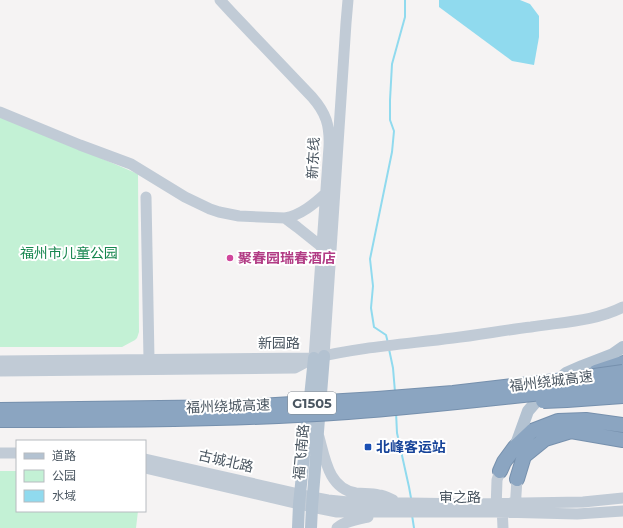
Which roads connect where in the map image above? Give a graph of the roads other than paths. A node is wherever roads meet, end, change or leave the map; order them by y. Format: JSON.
{"nodes":[{"id":1,"x":220,"y":0,"type":"edge"},
{"id":2,"x":348,"y":0,"type":"edge"},
{"id":3,"x":0,"y":112,"type":"edge"},
{"id":4,"x":330,"y":190,"type":"junction"},
{"id":5,"x":146,"y":197,"type":"dead end"},
{"id":6,"x":285,"y":218,"type":"junction"},
{"id":7,"x":322,"y":247,"type":"junction"},
{"id":8,"x":623,"y":307,"type":"edge"},
{"id":9,"x":623,"y":347,"type":"edge"},
{"id":10,"x":319,"y":357,"type":"junction"},
{"id":11,"x":149,"y":359,"type":"junction"},
{"id":12,"x":0,"y":360,"type":"edge"},
{"id":13,"x":623,"y":363,"type":"edge"},
{"id":14,"x":623,"y":370,"type":"edge"},
{"id":15,"x":0,"y":371,"type":"edge"},
{"id":16,"x":572,"y":379,"type":"junction"},
{"id":17,"x":623,"y":384,"type":"edge"},
{"id":18,"x":623,"y":396,"type":"edge"},
{"id":19,"x":439,"y":405,"type":"junction"},
{"id":20,"x":0,"y":410,"type":"edge"},
{"id":21,"x":0,"y":420,"type":"edge"},
{"id":22,"x":623,"y":425,"type":"edge"},
{"id":23,"x":318,"y":432,"type":"junction"},
{"id":24,"x":623,"y":441,"type":"edge"},
{"id":25,"x":0,"y":446,"type":"edge"},
{"id":26,"x":16,"y":446,"type":"edge"},
{"id":27,"x":516,"y":447,"type":"junction"},
{"id":28,"x":0,"y":453,"type":"edge"},
{"id":29,"x":16,"y":453,"type":"edge"},
{"id":30,"x":146,"y":459,"type":"edge"},
{"id":31,"x":146,"y":468,"type":"edge"},
{"id":32,"x":500,"y":471,"type":"joint"},
{"id":33,"x":517,"y":480,"type":"joint"},
{"id":34,"x":623,"y":498,"type":"edge"},
{"id":35,"x":299,"y":499,"type":"junction"},
{"id":36,"x":312,"y":502,"type":"junction"},
{"id":37,"x":400,"y":507,"type":"junction"},
{"id":38,"x":499,"y":508,"type":"junction"},
{"id":39,"x":515,"y":508,"type":"junction"},
{"id":40,"x":623,"y":511,"type":"edge"},
{"id":41,"x":298,"y":528,"type":"edge"},
{"id":42,"x":311,"y":528,"type":"edge"},
{"id":43,"x":337,"y":528,"type":"edge"},
{"id":44,"x":503,"y":528,"type":"edge"}],
"edges":[{"from":1,"to":4,"type":"main road","name":"新东线"},
{"from":2,"to":4,"type":"main road","name":"新东线"},
{"from":3,"to":6,"type":"main road"},
{"from":4,"to":6,"type":"main road"},
{"from":4,"to":7,"type":"main road","name":"新东线"},
{"from":4,"to":10,"type":"main road","name":"新东线"},
{"from":5,"to":11,"type":"main road"},
{"from":6,"to":7,"type":"main road"},
{"from":7,"to":10,"type":"main road","name":"新东线"},
{"from":8,"to":10,"type":"main road"},
{"from":9,"to":27,"type":"main road"},
{"from":10,"to":11,"type":"main road","name":"新园路"},
{"from":10,"to":15,"type":"main road","name":"新园路"},
{"from":10,"to":23,"type":"main road","name":"福飞南路"},
{"from":10,"to":35,"type":"main road","name":"福飞南路"},
{"from":11,"to":12,"type":"main road","name":"新园路"},
{"from":13,"to":16,"type":"highway","bridge":true},
{"from":14,"to":16,"type":"highway","name":"福州绕城高速","number":"G1505","bridge":true},
{"from":16,"to":20,"type":"highway","name":"福州绕城高速","number":"G1505","bridge":true},
{"from":17,"to":19,"type":"highway","name":"福州绕城高速","number":"G1505","bridge":true},
{"from":18,"to":19,"type":"highway","bridge":true},
{"from":19,"to":21,"type":"highway","name":"福州绕城高速","number":"G1505","bridge":true},
{"from":22,"to":27,"type":"highway"},
{"from":23,"to":36,"type":"main road","name":"福飞南路"},
{"from":23,"to":37,"type":"main road"},
{"from":24,"to":33,"type":"highway"},
{"from":25,"to":26,"type":"main road"},
{"from":27,"to":32,"type":"highway"},
{"from":28,"to":29,"type":"main road"},
{"from":30,"to":35,"type":"main road","name":"古城北路"},
{"from":31,"to":35,"type":"main road","name":"古城北路"},
{"from":32,"to":38,"type":"main road"},
{"from":33,"to":39,"type":"main road"},
{"from":34,"to":39,"type":"main road","name":"审之路"},
{"from":35,"to":36,"type":"main road","name":"审之路"},
{"from":35,"to":41,"type":"main road","name":"福飞南路"},
{"from":36,"to":37,"type":"main road","name":"审之路"},
{"from":36,"to":42,"type":"main road","name":"福飞南路"},
{"from":37,"to":38,"type":"main road","name":"审之路"},
{"from":37,"to":43,"type":"main road"},
{"from":38,"to":39,"type":"main road","name":"审之路"},
{"from":38,"to":44,"type":"main road"},
{"from":39,"to":40,"type":"main road","name":"审之路"}]}
